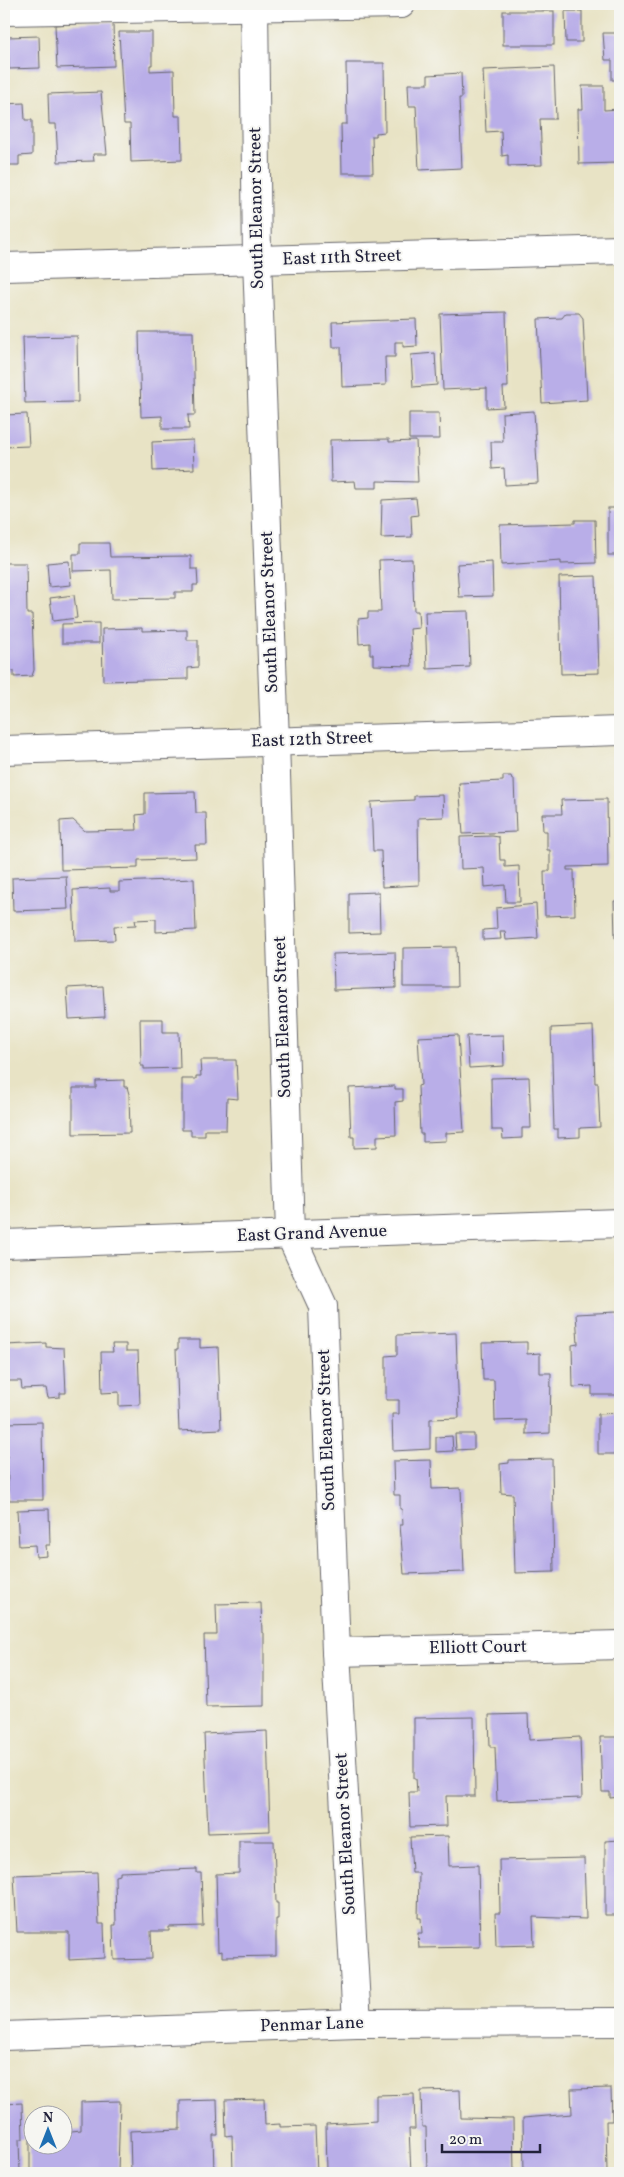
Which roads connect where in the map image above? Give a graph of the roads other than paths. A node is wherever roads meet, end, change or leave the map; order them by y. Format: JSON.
{"nodes":[{"id":1,"x":401,"y":4,"type":"edge"},
{"id":2,"x":254,"y":5,"type":"edge"},
{"id":3,"x":4,"y":12,"type":"edge"},
{"id":4,"x":620,"y":250,"type":"edge"},
{"id":5,"x":257,"y":260,"type":"junction"},
{"id":6,"x":4,"y":267,"type":"edge"},
{"id":7,"x":620,"y":731,"type":"edge"},
{"id":8,"x":275,"y":741,"type":"junction"},
{"id":9,"x":4,"y":750,"type":"edge"},
{"id":10,"x":620,"y":1224,"type":"edge"},
{"id":11,"x":290,"y":1234,"type":"junction"},
{"id":12,"x":4,"y":1244,"type":"edge"},
{"id":13,"x":620,"y":1645,"type":"edge"},
{"id":14,"x":336,"y":1652,"type":"junction"},
{"id":15,"x":620,"y":2022,"type":"edge"},
{"id":16,"x":357,"y":2023,"type":"junction"},
{"id":17,"x":4,"y":2036,"type":"edge"}],
"edges":[{"from":1,"to":2,"type":"street"},
{"from":2,"to":3,"type":"street"},
{"from":2,"to":5,"type":"street","name":"South Eleanor Street"},
{"from":4,"to":5,"type":"street","name":"East 11th Street"},
{"from":5,"to":6,"type":"street","name":"East 11th Street"},
{"from":5,"to":8,"type":"street","name":"South Eleanor Street"},
{"from":7,"to":8,"type":"street","name":"East 12th Street"},
{"from":8,"to":9,"type":"street","name":"East 12th Street"},
{"from":8,"to":11,"type":"street","name":"South Eleanor Street"},
{"from":10,"to":11,"type":"street","name":"East Grand Avenue"},
{"from":11,"to":12,"type":"street","name":"East Grand Avenue"},
{"from":11,"to":14,"type":"street","name":"South Eleanor Street"},
{"from":13,"to":14,"type":"street","name":"Elliott Court"},
{"from":14,"to":16,"type":"street","name":"South Eleanor Street"},
{"from":15,"to":16,"type":"street","name":"Penmar Lane"},
{"from":16,"to":17,"type":"street","name":"Penmar Lane"}]}
